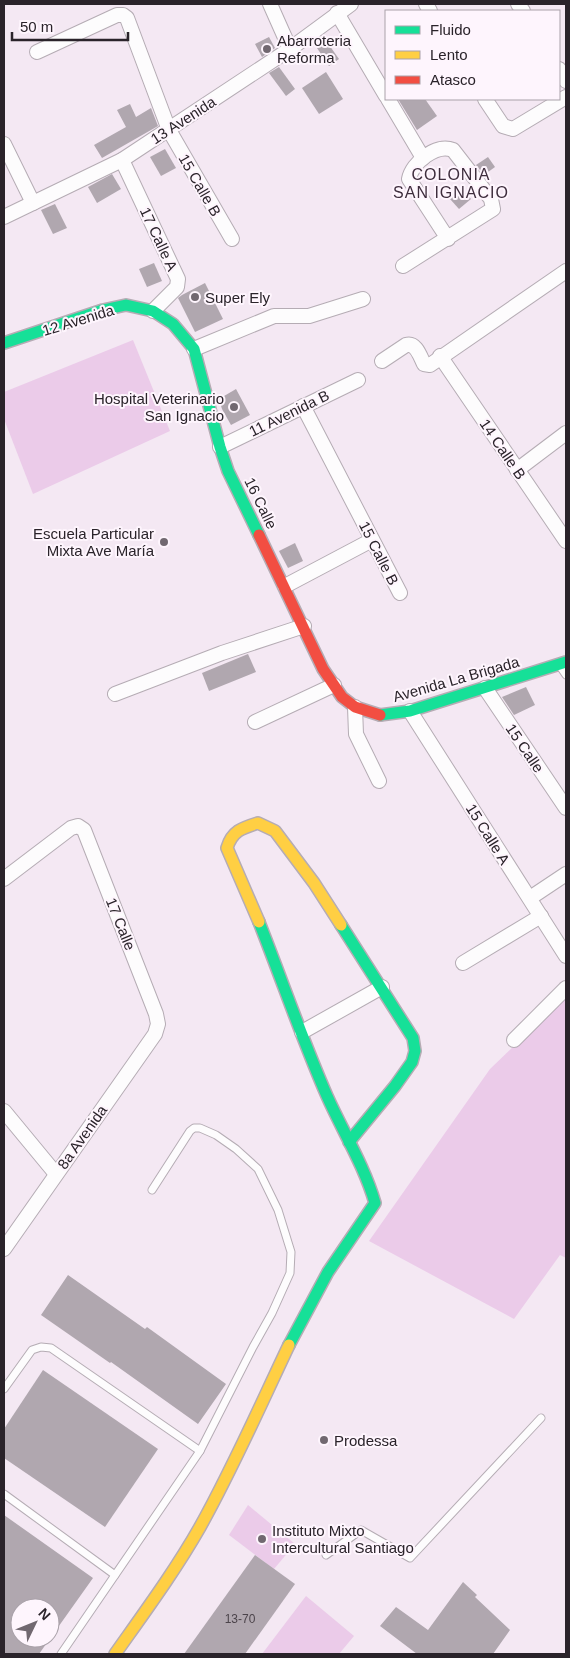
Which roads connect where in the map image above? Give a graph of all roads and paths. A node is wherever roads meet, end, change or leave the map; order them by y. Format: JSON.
{"nodes":[{"id":1,"x":270,"y":4,"type":"edge"},
{"id":2,"x":351,"y":4,"type":"edge"},
{"id":3,"x":337,"y":13,"type":"junction"},
{"id":4,"x":290,"y":49,"type":"junction"},
{"id":5,"x":37,"y":52,"type":"dead end"},
{"id":6,"x":385,"y":94,"type":"edge"},
{"id":7,"x":566,"y":97,"type":"edge"},
{"id":8,"x":389,"y":100,"type":"edge"},
{"id":9,"x":486,"y":100,"type":"edge"},
{"id":10,"x":169,"y":130,"type":"junction"},
{"id":11,"x":4,"y":144,"type":"edge"},
{"id":12,"x":423,"y":158,"type":"junction"},
{"id":13,"x":122,"y":160,"type":"junction"},
{"id":14,"x":33,"y":203,"type":"junction"},
{"id":15,"x":4,"y":217,"type":"edge"},
{"id":16,"x":232,"y":239,"type":"dead end"},
{"id":17,"x":448,"y":239,"type":"junction"},
{"id":18,"x":403,"y":266,"type":"dead end"},
{"id":19,"x":566,"y":271,"type":"edge"},
{"id":20,"x":363,"y":299,"type":"dead end"},
{"id":21,"x":152,"y":311,"type":"junction"},
{"id":22,"x":4,"y":343,"type":"edge"},
{"id":23,"x":194,"y":349,"type":"junction"},
{"id":24,"x":440,"y":356,"type":"junction"},
{"id":25,"x":382,"y":361,"type":"dead end"},
{"id":26,"x":358,"y":380,"type":"dead end"},
{"id":27,"x":303,"y":406,"type":"junction"},
{"id":28,"x":566,"y":433,"type":"edge"},
{"id":29,"x":220,"y":447,"type":"junction"},
{"id":30,"x":517,"y":470,"type":"junction"},
{"id":31,"x":372,"y":540,"type":"junction"},
{"id":32,"x":566,"y":541,"type":"edge"},
{"id":33,"x":285,"y":586,"type":"junction"},
{"id":34,"x":400,"y":593,"type":"dead end"},
{"id":35,"x":304,"y":626,"type":"junction"},
{"id":36,"x":563,"y":664,"type":"edge"},
{"id":37,"x":566,"y":675,"type":"edge"},
{"id":38,"x":334,"y":685,"type":"junction"},
{"id":39,"x":484,"y":688,"type":"junction"},
{"id":40,"x":115,"y":694,"type":"dead end"},
{"id":41,"x":354,"y":707,"type":"junction"},
{"id":42,"x":410,"y":711,"type":"junction"},
{"id":43,"x":255,"y":722,"type":"dead end"},
{"id":44,"x":379,"y":781,"type":"dead end"},
{"id":45,"x":566,"y":808,"type":"edge"},
{"id":46,"x":566,"y":874,"type":"edge"},
{"id":47,"x":4,"y":879,"type":"edge"},
{"id":48,"x":530,"y":898,"type":"junction"},
{"id":49,"x":541,"y":916,"type":"junction"},
{"id":50,"x":566,"y":956,"type":"edge"},
{"id":51,"x":463,"y":963,"type":"dead end"},
{"id":52,"x":382,"y":987,"type":"junction"},
{"id":53,"x":566,"y":988,"type":"edge"},
{"id":54,"x":158,"y":1024,"type":"joint"},
{"id":55,"x":302,"y":1032,"type":"junction"},
{"id":56,"x":514,"y":1040,"type":"dead end"},
{"id":57,"x":4,"y":1111,"type":"edge"},
{"id":58,"x":349,"y":1142,"type":"junction"},
{"id":59,"x":56,"y":1174,"type":"junction"},
{"id":60,"x":152,"y":1190,"type":"dead end"},
{"id":61,"x":4,"y":1249,"type":"edge"},
{"id":62,"x":4,"y":1389,"type":"edge"},
{"id":63,"x":541,"y":1418,"type":"dead end"},
{"id":64,"x":200,"y":1451,"type":"junction"},
{"id":65,"x":4,"y":1494,"type":"edge"},
{"id":66,"x":326,"y":1555,"type":"dead end"},
{"id":67,"x":115,"y":1575,"type":"junction"},
{"id":68,"x":61,"y":1654,"type":"edge"},
{"id":69,"x":115,"y":1654,"type":"edge"}],
"edges":[{"from":1,"to":4,"type":"street"},
{"from":2,"to":3,"type":"street","name":"13 Avenida"},
{"from":3,"to":4,"type":"street","name":"13 Avenida"},
{"from":3,"to":6,"type":"street"},
{"from":4,"to":10,"type":"street","name":"13 Avenida"},
{"from":5,"to":10,"type":"street","name":"15 Calle B"},
{"from":7,"to":9,"type":"street"},
{"from":8,"to":12,"type":"street"},
{"from":10,"to":13,"type":"street","name":"13 Avenida"},
{"from":10,"to":16,"type":"street","name":"15 Calle B"},
{"from":11,"to":14,"type":"street"},
{"from":12,"to":17,"type":"street"},
{"from":12,"to":17,"type":"street"},
{"from":13,"to":14,"type":"street","name":"13 Avenida"},
{"from":13,"to":21,"type":"street","name":"17 Calle A"},
{"from":14,"to":15,"type":"street","name":"13 Avenida"},
{"from":17,"to":18,"type":"street"},
{"from":19,"to":24,"type":"street"},
{"from":20,"to":23,"type":"street"},
{"from":21,"to":22,"type":"street","name":"12 Avenida"},
{"from":21,"to":23,"type":"street","name":"16 Calle"},
{"from":23,"to":29,"type":"street","name":"16 Calle"},
{"from":24,"to":25,"type":"street"},
{"from":24,"to":30,"type":"street","name":"14 Calle B"},
{"from":26,"to":27,"type":"street","name":"11 Avenida B"},
{"from":27,"to":29,"type":"street","name":"11 Avenida B"},
{"from":27,"to":31,"type":"street","name":"15 Calle B"},
{"from":28,"to":30,"type":"street"},
{"from":29,"to":33,"type":"street","name":"16 Calle"},
{"from":30,"to":32,"type":"street","name":"14 Calle B"},
{"from":31,"to":33,"type":"street"},
{"from":31,"to":34,"type":"street","name":"15 Calle B"},
{"from":33,"to":35,"type":"street","name":"16 Calle"},
{"from":35,"to":38,"type":"street","name":"16 Calle"},
{"from":35,"to":40,"type":"street"},
{"from":36,"to":37,"type":"lane"},
{"from":36,"to":39,"type":"street","name":"Avenida La Brigada"},
{"from":38,"to":41,"type":"street","name":"16 Calle"},
{"from":38,"to":43,"type":"street"},
{"from":39,"to":42,"type":"street","name":"Avenida La Brigada"},
{"from":39,"to":45,"type":"street","name":"15 Calle"},
{"from":41,"to":42,"type":"street","name":"Avenida La Brigada"},
{"from":41,"to":44,"type":"street"},
{"from":42,"to":48,"type":"street","name":"15 Calle A"},
{"from":46,"to":48,"type":"street"},
{"from":47,"to":54,"type":"street","name":"17 Calle"},
{"from":48,"to":49,"type":"street","name":"15 Calle A"},
{"from":49,"to":50,"type":"street","name":"15 Calle A"},
{"from":49,"to":51,"type":"street"},
{"from":52,"to":55,"type":"street"},
{"from":52,"to":55,"type":"street"},
{"from":52,"to":58,"type":"street"},
{"from":53,"to":56,"type":"street"},
{"from":54,"to":59,"type":"street","name":"8a Avenida"},
{"from":55,"to":58,"type":"street"},
{"from":57,"to":59,"type":"street"},
{"from":58,"to":69,"type":"street"},
{"from":59,"to":61,"type":"street","name":"8a Avenida"},
{"from":60,"to":64,"type":"lane"},
{"from":62,"to":64,"type":"lane"},
{"from":63,"to":66,"type":"lane"},
{"from":64,"to":67,"type":"lane"},
{"from":65,"to":67,"type":"lane"},
{"from":67,"to":68,"type":"lane"}]}
